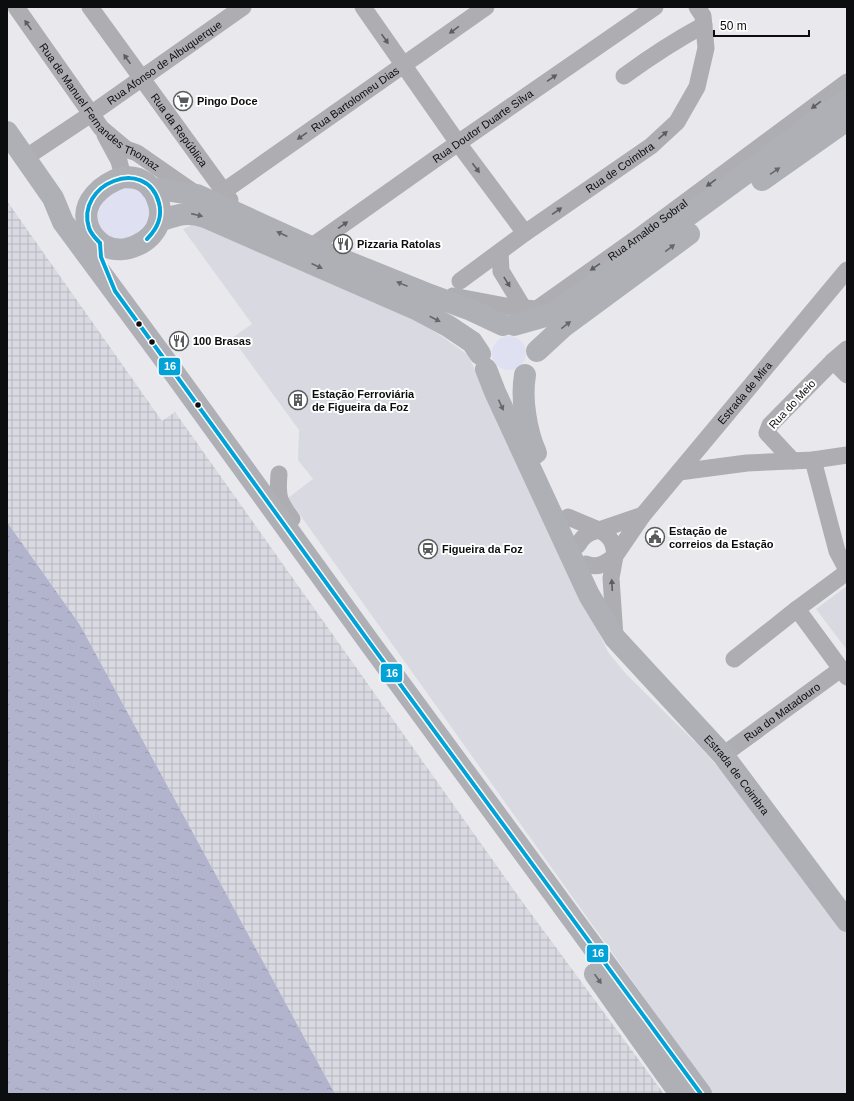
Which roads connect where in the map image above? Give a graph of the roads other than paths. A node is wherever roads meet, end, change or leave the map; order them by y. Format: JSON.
{"nodes":[{"id":1,"x":16,"y":7,"type":"edge"},
{"id":2,"x":90,"y":7,"type":"edge"},
{"id":3,"x":243,"y":7,"type":"edge"},
{"id":4,"x":362,"y":7,"type":"edge"},
{"id":5,"x":486,"y":7,"type":"edge"},
{"id":6,"x":655,"y":7,"type":"edge"},
{"id":7,"x":697,"y":7,"type":"edge"},
{"id":8,"x":704,"y":25,"type":"junction"},
{"id":9,"x":404,"y":66,"type":"junction"},
{"id":10,"x":624,"y":76,"type":"dead end"},
{"id":11,"x":141,"y":79,"type":"junction"},
{"id":12,"x":847,"y":82,"type":"edge"},
{"id":13,"x":847,"y":100,"type":"edge"},
{"id":14,"x":847,"y":120,"type":"edge"},
{"id":15,"x":96,"y":121,"type":"junction"},
{"id":16,"x":7,"y":132,"type":"edge"},
{"id":17,"x":458,"y":143,"type":"junction"},
{"id":18,"x":126,"y":149,"type":"junction"},
{"id":19,"x":25,"y":158,"type":"junction"},
{"id":20,"x":138,"y":182,"type":"junction"},
{"id":21,"x":224,"y":191,"type":"junction"},
{"id":22,"x":197,"y":195,"type":"junction"},
{"id":23,"x":53,"y":198,"type":"junction"},
{"id":24,"x":89,"y":203,"type":"junction"},
{"id":25,"x":240,"y":215,"type":"junction"},
{"id":26,"x":159,"y":221,"type":"junction"},
{"id":27,"x":525,"y":233,"type":"junction"},
{"id":28,"x":95,"y":238,"type":"junction"},
{"id":29,"x":311,"y":247,"type":"junction"},
{"id":30,"x":127,"y":249,"type":"junction"},
{"id":31,"x":500,"y":252,"type":"junction"},
{"id":32,"x":847,"y":270,"type":"edge"},
{"id":33,"x":460,"y":282,"type":"dead end"},
{"id":34,"x":115,"y":291,"type":"junction"},
{"id":35,"x":514,"y":320,"type":"junction"},
{"id":36,"x":847,"y":350,"type":"edge"},
{"id":37,"x":537,"y":351,"type":"junction"},
{"id":38,"x":483,"y":361,"type":"junction"},
{"id":39,"x":833,"y":361,"type":"junction"},
{"id":40,"x":525,"y":375,"type":"junction"},
{"id":41,"x":847,"y":375,"type":"edge"},
{"id":42,"x":847,"y":455,"type":"edge"},
{"id":43,"x":813,"y":460,"type":"junction"},
{"id":44,"x":793,"y":461,"type":"junction"},
{"id":45,"x":679,"y":472,"type":"junction"},
{"id":46,"x":279,"y":474,"type":"dead end"},
{"id":47,"x":643,"y":515,"type":"junction"},
{"id":48,"x":568,"y":517,"type":"junction"},
{"id":49,"x":599,"y":530,"type":"junction"},
{"id":50,"x":579,"y":555,"type":"junction"},
{"id":51,"x":615,"y":556,"type":"junction"},
{"id":52,"x":847,"y":571,"type":"edge"},
{"id":53,"x":797,"y":609,"type":"junction"},
{"id":54,"x":615,"y":638,"type":"junction"},
{"id":55,"x":372,"y":646,"type":"junction"},
{"id":56,"x":734,"y":659,"type":"dead end"},
{"id":57,"x":844,"y":673,"type":"edge"},
{"id":58,"x":723,"y":755,"type":"junction"},
{"id":59,"x":847,"y":921,"type":"edge"},
{"id":60,"x":680,"y":1094,"type":"edge"},
{"id":61,"x":701,"y":1094,"type":"edge"}],
"edges":[{"from":15,"to":1,"type":"street","name":"Rua de Manuel Fernandes Thomaz","one_way":true},
{"from":11,"to":2,"type":"street","name":"Rua da República","one_way":true},
{"from":3,"to":11,"type":"street","name":"Rua Afonso de Albuquerque"},
{"from":4,"to":9,"type":"street","one_way":true},
{"from":5,"to":9,"type":"street","name":"Rua Bartolomeu Dias","one_way":true},
{"from":17,"to":6,"type":"street","name":"Rua Doutor Duarte Silva","one_way":true},
{"from":7,"to":8,"type":"street","name":"Rua de Coimbra"},
{"from":8,"to":10,"type":"street"},
{"from":27,"to":8,"type":"street","name":"Rua de Coimbra","one_way":true},
{"from":9,"to":17,"type":"street"},
{"from":9,"to":21,"type":"street","name":"Rua Bartolomeu Dias","one_way":true},
{"from":11,"to":15,"type":"street","name":"Rua Afonso de Albuquerque"},
{"from":11,"to":21,"type":"street","name":"Rua da República"},
{"from":12,"to":35,"type":"street","name":"Rua Arnaldo Sobral","one_way":true},
{"from":13,"to":35,"type":"main road"},
{"from":37,"to":14,"type":"main road","one_way":true},
{"from":15,"to":18,"type":"street","name":"Rua de Manuel Fernandes Thomaz"},
{"from":15,"to":19,"type":"street","name":"Rua Afonso de Albuquerque"},
{"from":15,"to":20,"type":"street"},
{"from":16,"to":19,"type":"main road"},
{"from":17,"to":27,"type":"street","one_way":true},
{"from":29,"to":17,"type":"street","name":"Rua Doutor Duarte Silva","one_way":true},
{"from":18,"to":20,"type":"street"},
{"from":18,"to":22,"type":"street","name":"Rua de Manuel Fernandes Thomaz"},
{"from":19,"to":23,"type":"main road"},
{"from":20,"to":22,"type":"main road"},
{"from":20,"to":24,"type":"main road"},
{"from":20,"to":26,"type":"main road"},
{"from":21,"to":25,"type":"street","name":"Rua da República"},
{"from":22,"to":25,"type":"main road"},
{"from":23,"to":24,"type":"main road"},
{"from":23,"to":28,"type":"main road"},
{"from":23,"to":34,"type":"main road"},
{"from":24,"to":28,"type":"main road"},
{"from":29,"to":25,"type":"main road","one_way":true},
{"from":26,"to":30,"type":"main road"},
{"from":26,"to":38,"type":"main road","one_way":true},
{"from":27,"to":31,"type":"street","name":"Rua de Coimbra"},
{"from":28,"to":30,"type":"main road"},
{"from":28,"to":34,"type":"main road"},
{"from":35,"to":29,"type":"main road","one_way":true},
{"from":30,"to":34,"type":"main road"},
{"from":31,"to":33,"type":"street","name":"Rua de Coimbra"},
{"from":31,"to":35,"type":"street","one_way":true},
{"from":32,"to":45,"type":"street","name":"Estrada de Mira"},
{"from":34,"to":55,"type":"main road"},
{"from":35,"to":37,"type":"main road"},
{"from":35,"to":38,"type":"main road"},
{"from":36,"to":39,"type":"street","name":"Rua do Meio"},
{"from":37,"to":40,"type":"main road"},
{"from":38,"to":40,"type":"main road"},
{"from":38,"to":50,"type":"main road","one_way":true},
{"from":39,"to":41,"type":"street"},
{"from":39,"to":44,"type":"street","name":"Rua do Meio"},
{"from":40,"to":48,"type":"main road"},
{"from":42,"to":43,"type":"street"},
{"from":43,"to":44,"type":"street"},
{"from":43,"to":52,"type":"street"},
{"from":44,"to":45,"type":"street"},
{"from":45,"to":47,"type":"street","name":"Estrada de Mira"},
{"from":46,"to":55,"type":"street"},
{"from":47,"to":49,"type":"street"},
{"from":47,"to":51,"type":"street","name":"Estrada de Mira"},
{"from":48,"to":49,"type":"street"},
{"from":48,"to":50,"type":"main road"},
{"from":49,"to":50,"type":"street"},
{"from":49,"to":51,"type":"street"},
{"from":50,"to":51,"type":"street"},
{"from":50,"to":54,"type":"main road","name":"Estrada de Coimbra"},
{"from":54,"to":51,"type":"street","one_way":true},
{"from":52,"to":53,"type":"street"},
{"from":53,"to":56,"type":"street"},
{"from":53,"to":57,"type":"street"},
{"from":54,"to":58,"type":"main road","name":"Estrada de Coimbra"},
{"from":55,"to":60,"type":"main road","one_way":true},
{"from":55,"to":61,"type":"main road"},
{"from":57,"to":58,"type":"street","name":"Rua do Matadouro"},
{"from":58,"to":59,"type":"main road","name":"Estrada de Coimbra"}]}
